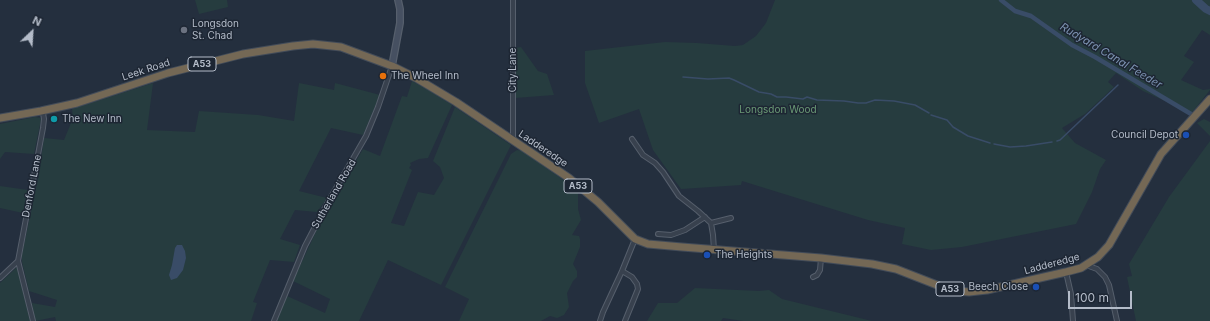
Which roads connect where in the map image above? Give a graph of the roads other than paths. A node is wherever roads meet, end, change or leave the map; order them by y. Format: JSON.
{"nodes":[{"id":1,"x":398,"y":0,"type":"edge"},
{"id":2,"x":513,"y":0,"type":"edge"},
{"id":3,"x":392,"y":66,"type":"junction"},
{"id":4,"x":1210,"y":99,"type":"edge"},
{"id":5,"x":41,"y":111,"type":"junction"},
{"id":6,"x":0,"y":118,"type":"edge"},
{"id":7,"x":632,"y":139,"type":"dead end"},
{"id":8,"x":514,"y":141,"type":"junction"},
{"id":9,"x":705,"y":217,"type":"junction"},
{"id":10,"x":731,"y":218,"type":"dead end"},
{"id":11,"x":711,"y":223,"type":"junction"},
{"id":12,"x":658,"y":234,"type":"dead end"},
{"id":13,"x":635,"y":239,"type":"junction"},
{"id":14,"x":714,"y":250,"type":"junction"},
{"id":15,"x":820,"y":258,"type":"junction"},
{"id":16,"x":18,"y":261,"type":"junction"},
{"id":17,"x":1086,"y":265,"type":"junction"},
{"id":18,"x":622,"y":271,"type":"junction"},
{"id":19,"x":1066,"y":272,"type":"junction"},
{"id":20,"x":0,"y":278,"type":"edge"},
{"id":21,"x":813,"y":278,"type":"dead end"},
{"id":22,"x":33,"y":321,"type":"edge"},
{"id":23,"x":274,"y":321,"type":"edge"},
{"id":24,"x":600,"y":321,"type":"edge"},
{"id":25,"x":625,"y":321,"type":"edge"},
{"id":26,"x":1073,"y":321,"type":"edge"},
{"id":27,"x":1116,"y":321,"type":"edge"}],
"edges":[{"from":1,"to":3,"type":"street"},
{"from":2,"to":8,"type":"street","name":"City Lane"},
{"from":3,"to":5,"type":"highway","name":"Leek Road","number":"A53"},
{"from":3,"to":8,"type":"highway","name":"Ladderedge","number":"A53"},
{"from":3,"to":23,"type":"street","name":"Sutherland Road"},
{"from":4,"to":17,"type":"highway","name":"Ladderedge","number":"A53"},
{"from":5,"to":6,"type":"highway","name":"Leek Road","number":"A53"},
{"from":5,"to":16,"type":"street","name":"Denford Lane"},
{"from":7,"to":9,"type":"street"},
{"from":8,"to":13,"type":"highway","name":"Ladderedge","number":"A53"},
{"from":9,"to":11,"type":"street"},
{"from":9,"to":12,"type":"street"},
{"from":10,"to":11,"type":"street"},
{"from":11,"to":14,"type":"street"},
{"from":13,"to":14,"type":"highway","name":"Ladderedge","number":"A53"},
{"from":13,"to":18,"type":"street"},
{"from":14,"to":15,"type":"highway","name":"Ladderedge","number":"A53"},
{"from":15,"to":19,"type":"highway","name":"Ladderedge","number":"A53"},
{"from":15,"to":21,"type":"street"},
{"from":16,"to":20,"type":"street"},
{"from":16,"to":22,"type":"street"},
{"from":17,"to":19,"type":"highway","name":"Ladderedge","number":"A53"},
{"from":17,"to":27,"type":"street"},
{"from":18,"to":24,"type":"street"},
{"from":18,"to":25,"type":"street"},
{"from":19,"to":26,"type":"street"}]}
